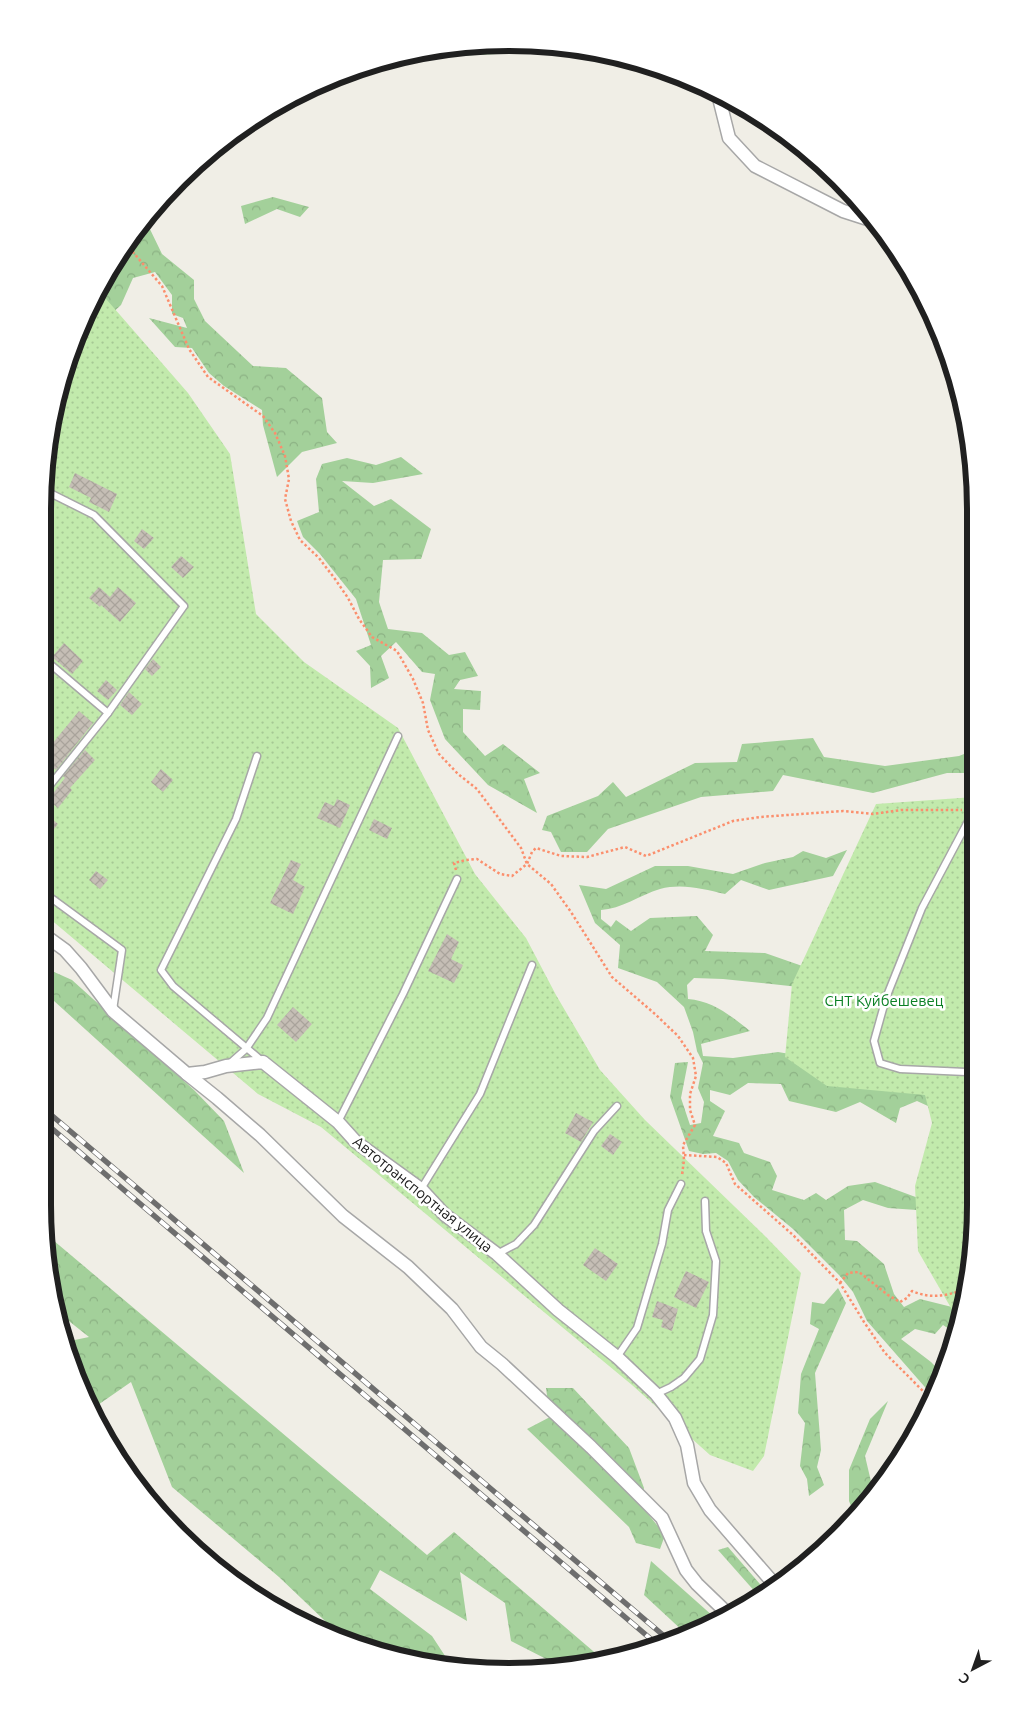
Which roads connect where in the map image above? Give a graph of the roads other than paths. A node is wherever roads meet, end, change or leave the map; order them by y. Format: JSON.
{"nodes":[{"id":1,"x":720,"y":103,"type":"edge"},
{"id":2,"x":861,"y":217,"type":"edge"},
{"id":3,"x":52,"y":494,"type":"edge"},
{"id":4,"x":51,"y":665,"type":"edge"},
{"id":5,"x":108,"y":713,"type":"junction"},
{"id":6,"x":398,"y":736,"type":"dead end"},
{"id":7,"x":257,"y":756,"type":"dead end"},
{"id":8,"x":51,"y":784,"type":"edge"},
{"id":9,"x":967,"y":823,"type":"edge"},
{"id":10,"x":457,"y":879,"type":"road end"},
{"id":11,"x":51,"y":898,"type":"edge"},
{"id":12,"x":51,"y":940,"type":"edge"},
{"id":13,"x":532,"y":965,"type":"dead end"},
{"id":14,"x":113,"y":1011,"type":"junction"},
{"id":15,"x":246,"y":1049,"type":"junction"},
{"id":16,"x":263,"y":1062,"type":"junction"},
{"id":17,"x":226,"y":1066,"type":"junction"},
{"id":18,"x":967,"y":1071,"type":"edge"},
{"id":19,"x":187,"y":1074,"type":"junction"},
{"id":20,"x":617,"y":1106,"type":"dead end"},
{"id":21,"x":338,"y":1122,"type":"junction"},
{"id":22,"x":681,"y":1184,"type":"road end"},
{"id":23,"x":421,"y":1189,"type":"junction"},
{"id":24,"x":705,"y":1201,"type":"dead end"},
{"id":25,"x":497,"y":1254,"type":"junction"},
{"id":26,"x":617,"y":1357,"type":"junction"},
{"id":27,"x":656,"y":1394,"type":"junction"},
{"id":28,"x":771,"y":1580,"type":"edge"},
{"id":29,"x":723,"y":1610,"type":"edge"}],
"edges":[{"from":1,"to":2,"type":"street"},
{"from":3,"to":5,"type":"lane"},
{"from":4,"to":5,"type":"lane"},
{"from":5,"to":8,"type":"lane"},
{"from":6,"to":15,"type":"lane"},
{"from":7,"to":15,"type":"lane"},
{"from":9,"to":18,"type":"lane"},
{"from":10,"to":21,"type":"lane"},
{"from":11,"to":14,"type":"lane"},
{"from":12,"to":14,"type":"street"},
{"from":13,"to":23,"type":"lane"},
{"from":14,"to":19,"type":"street"},
{"from":15,"to":16,"type":"lane"},
{"from":15,"to":17,"type":"lane"},
{"from":16,"to":17,"type":"street"},
{"from":16,"to":21,"type":"street","name":"Автотранспортная улица"},
{"from":17,"to":19,"type":"street"},
{"from":19,"to":29,"type":"street"},
{"from":20,"to":25,"type":"lane"},
{"from":21,"to":23,"type":"street","name":"Автотранспортная улица"},
{"from":22,"to":26,"type":"lane"},
{"from":23,"to":25,"type":"street","name":"Автотранспортная улица"},
{"from":24,"to":27,"type":"lane"},
{"from":25,"to":26,"type":"street","name":"Автотранспортная улица"},
{"from":26,"to":27,"type":"street","name":"Автотранспортная улица"},
{"from":27,"to":28,"type":"street","name":"Автотранспортная улица"}]}
